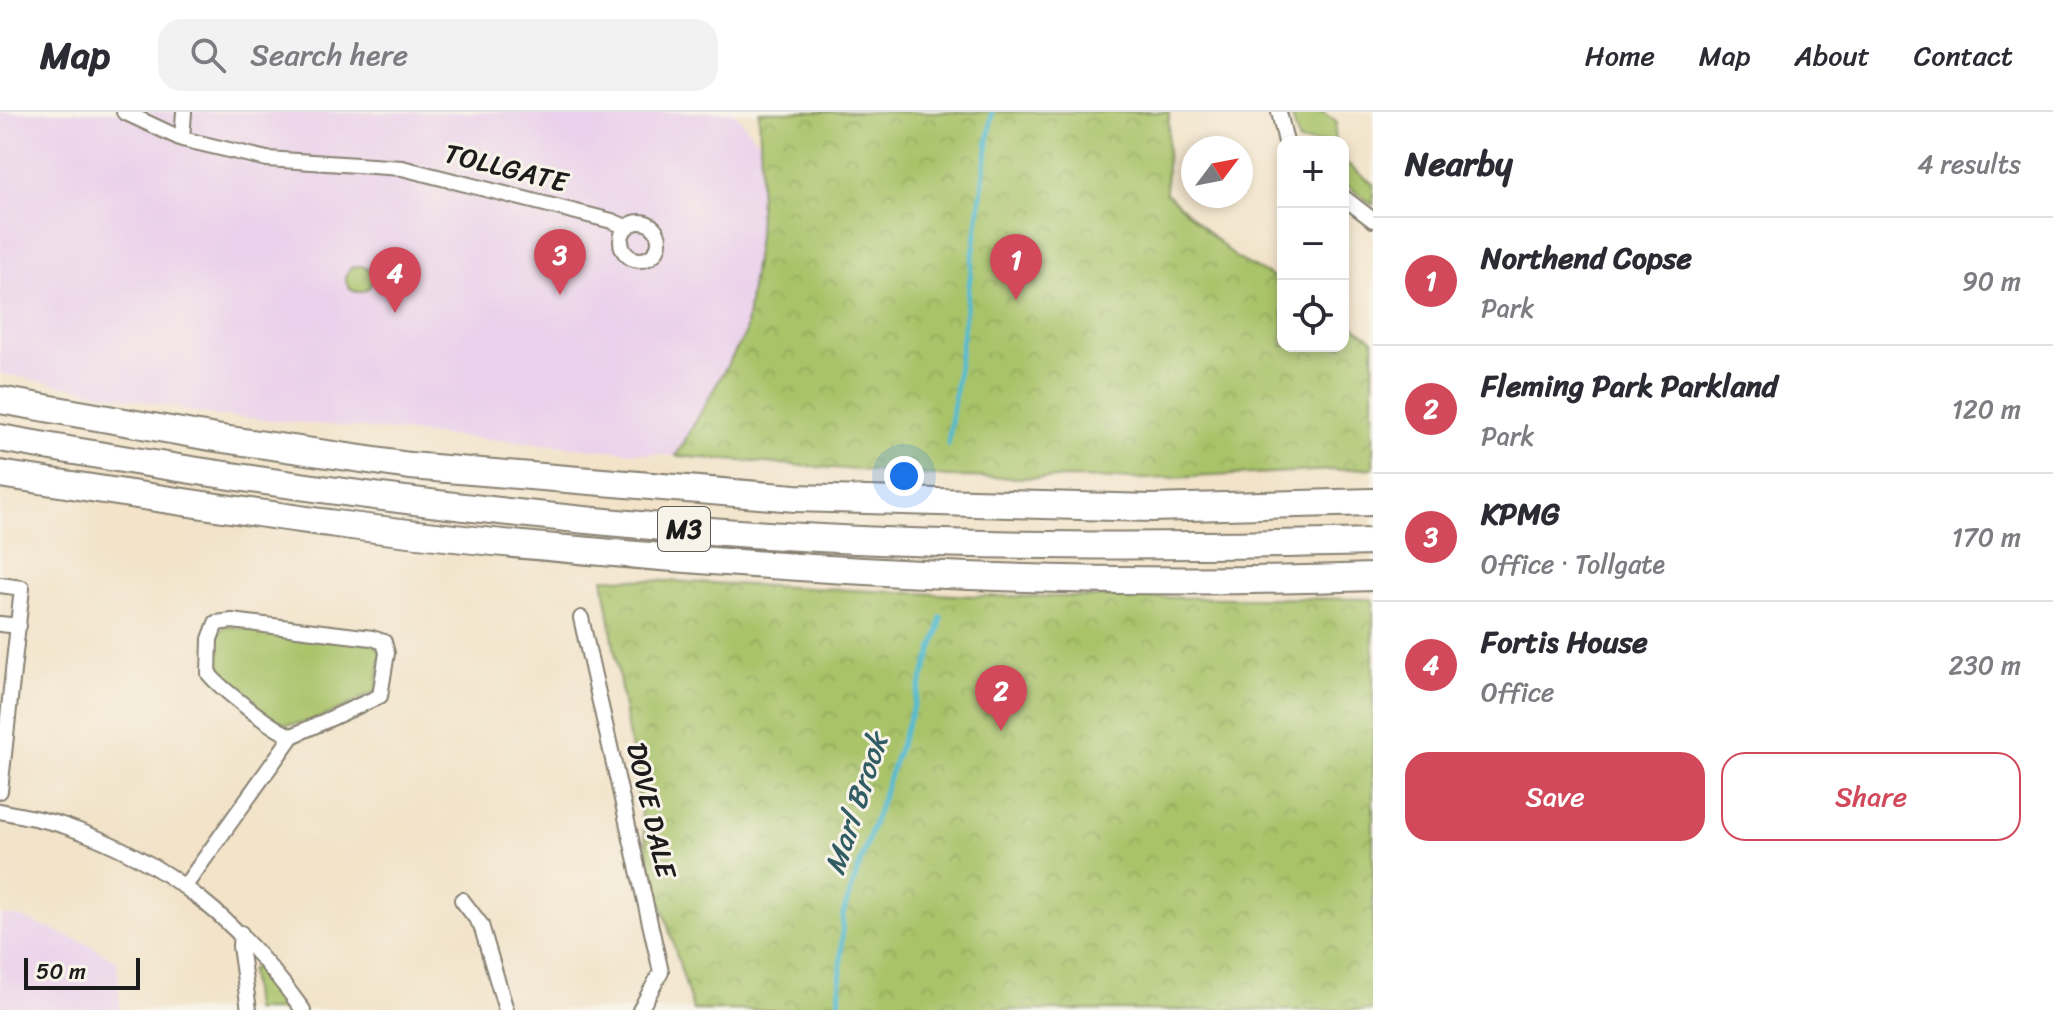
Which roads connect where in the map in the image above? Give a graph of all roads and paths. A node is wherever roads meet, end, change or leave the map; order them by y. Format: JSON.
{"nodes":[{"id":1,"x":124,"y":112,"type":"edge"},
{"id":2,"x":184,"y":112,"type":"edge"},
{"id":3,"x":1279,"y":112,"type":"edge"},
{"id":4,"x":1285,"y":136,"type":"edge"},
{"id":5,"x":182,"y":139,"type":"junction"},
{"id":6,"x":1349,"y":202,"type":"edge"},
{"id":7,"x":1373,"y":220,"type":"edge"},
{"id":8,"x":626,"y":227,"type":"dead end"},
{"id":9,"x":0,"y":400,"type":"edge"},
{"id":10,"x":0,"y":438,"type":"edge"},
{"id":11,"x":0,"y":474,"type":"edge"},
{"id":12,"x":1373,"y":502,"type":"edge"},
{"id":13,"x":1373,"y":542,"type":"edge"},
{"id":14,"x":1373,"y":577,"type":"edge"},
{"id":15,"x":0,"y":585,"type":"edge"},
{"id":16,"x":581,"y":618,"type":"dead end"},
{"id":17,"x":0,"y":624,"type":"edge"},
{"id":18,"x":19,"y":626,"type":"junction"},
{"id":19,"x":292,"y":736,"type":"junction"},
{"id":20,"x":0,"y":791,"type":"edge"},
{"id":21,"x":0,"y":811,"type":"edge"},
{"id":22,"x":185,"y":886,"type":"junction"},
{"id":23,"x":462,"y":900,"type":"dead end"},
{"id":24,"x":241,"y":933,"type":"junction"},
{"id":25,"x":249,"y":1010,"type":"edge"},
{"id":26,"x":303,"y":1010,"type":"edge"},
{"id":27,"x":506,"y":1010,"type":"edge"},
{"id":28,"x":640,"y":1010,"type":"edge"}],
"edges":[{"from":1,"to":5,"type":"street","name":"TOLLGATE"},
{"from":2,"to":5,"type":"street"},
{"from":3,"to":4,"type":"street"},
{"from":5,"to":8,"type":"street","name":"TOLLGATE"},
{"from":6,"to":7,"type":"street"},
{"from":9,"to":12,"type":"highway","number":"M3"},
{"from":10,"to":13,"type":"highway","number":"M3"},
{"from":11,"to":14,"type":"highway","number":"M3"},
{"from":15,"to":18,"type":"street"},
{"from":16,"to":28,"type":"street","name":"DOVE DALE"},
{"from":17,"to":18,"type":"street"},
{"from":18,"to":20,"type":"street"},
{"from":19,"to":19,"type":"street"},
{"from":19,"to":22,"type":"street"},
{"from":21,"to":22,"type":"street"},
{"from":22,"to":24,"type":"street"},
{"from":23,"to":27,"type":"street"},
{"from":24,"to":25,"type":"street"},
{"from":24,"to":26,"type":"street"}]}
